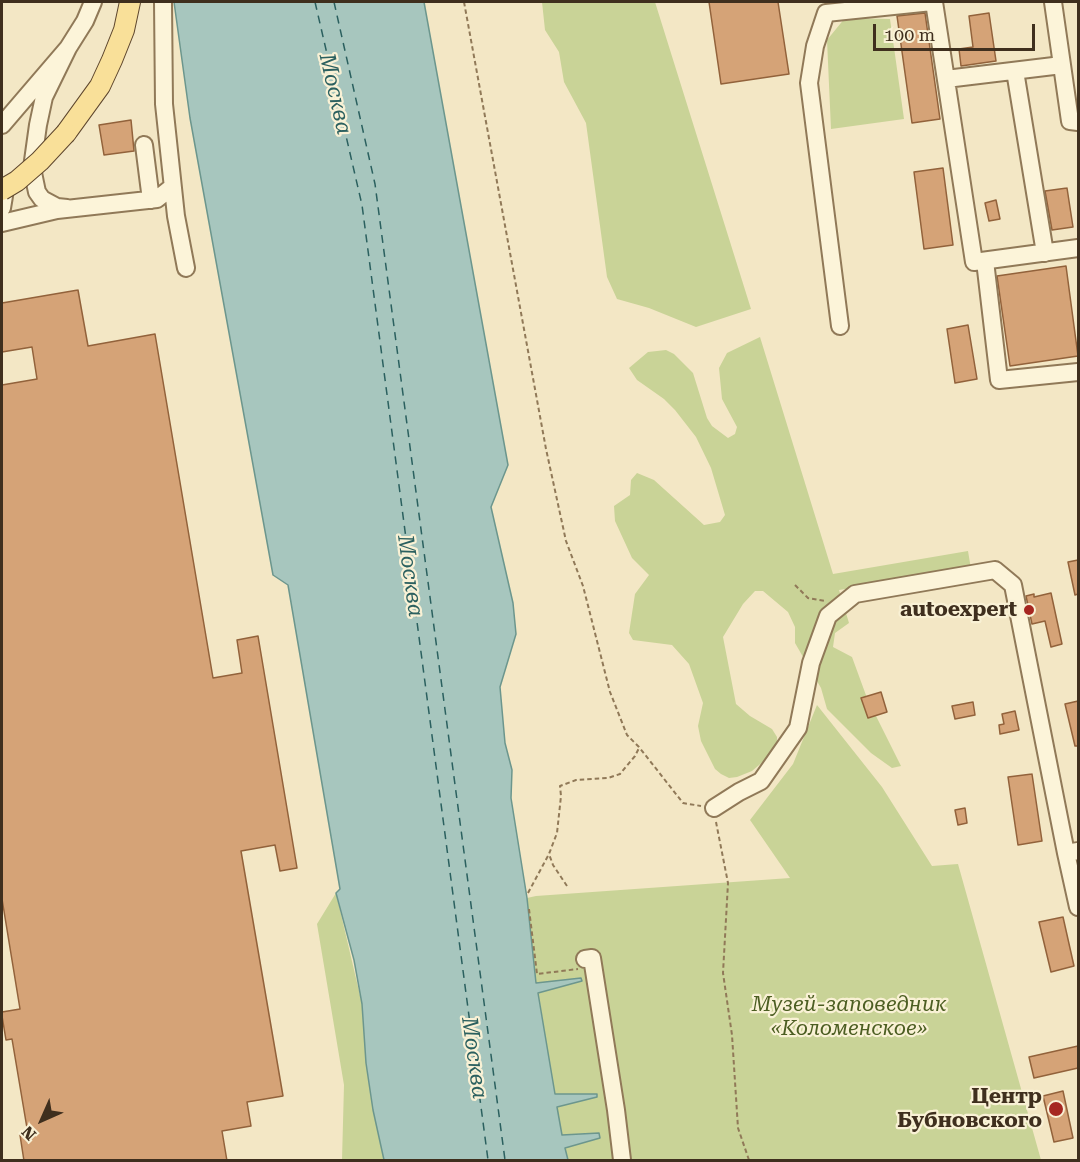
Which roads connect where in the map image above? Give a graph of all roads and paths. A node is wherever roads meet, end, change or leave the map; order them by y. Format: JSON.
{"nodes":[{"id":1,"x":93,"y":2,"type":"edge"},
{"id":2,"x":130,"y":2,"type":"edge"},
{"id":3,"x":163,"y":2,"type":"edge"},
{"id":4,"x":464,"y":2,"type":"edge"},
{"id":5,"x":933,"y":2,"type":"edge"},
{"id":6,"x":1053,"y":2,"type":"edge"},
{"id":7,"x":825,"y":7,"type":"edge"},
{"id":8,"x":68,"y":48,"type":"junction"},
{"id":9,"x":1062,"y":65,"type":"junction"},
{"id":10,"x":1015,"y":70,"type":"junction"},
{"id":11,"x":946,"y":79,"type":"junction"},
{"id":12,"x":1078,"y":122,"type":"edge"},
{"id":13,"x":2,"y":124,"type":"edge"},
{"id":14,"x":66,"y":134,"type":"junction"},
{"id":15,"x":144,"y":145,"type":"dead end"},
{"id":16,"x":2,"y":176,"type":"edge"},
{"id":17,"x":172,"y":187,"type":"junction"},
{"id":18,"x":2,"y":189,"type":"edge"},
{"id":19,"x":151,"y":200,"type":"junction"},
{"id":20,"x":2,"y":208,"type":"edge"},
{"id":21,"x":67,"y":208,"type":"junction"},
{"id":22,"x":2,"y":223,"type":"edge"},
{"id":23,"x":1078,"y":248,"type":"edge"},
{"id":24,"x":1045,"y":253,"type":"junction"},
{"id":25,"x":985,"y":261,"type":"junction"},
{"id":26,"x":186,"y":268,"type":"dead end"},
{"id":27,"x":840,"y":326,"type":"dead end"},
{"id":28,"x":1078,"y":372,"type":"edge"},
{"id":29,"x":795,"y":585,"type":"dead end"},
{"id":30,"x":842,"y":604,"type":"junction"},
{"id":31,"x":639,"y":747,"type":"junction"},
{"id":32,"x":714,"y":808,"type":"junction"},
{"id":33,"x":1072,"y":852,"type":"edge"},
{"id":34,"x":549,"y":854,"type":"junction"},
{"id":35,"x":567,"y":886,"type":"dead end"},
{"id":36,"x":528,"y":893,"type":"dead end"},
{"id":37,"x":1078,"y":907,"type":"edge"},
{"id":38,"x":529,"y":909,"type":"dead end"},
{"id":39,"x":586,"y":963,"type":"joint"},
{"id":40,"x":622,"y":1161,"type":"edge"},
{"id":41,"x":749,"y":1161,"type":"edge"}],
"edges":[{"from":1,"to":8,"type":"street"},
{"from":2,"to":14,"type":"main road"},
{"from":3,"to":17,"type":"street"},
{"from":4,"to":31,"type":"path"},
{"from":5,"to":7,"type":"street"},
{"from":5,"to":11,"type":"street"},
{"from":6,"to":9,"type":"street"},
{"from":7,"to":27,"type":"street"},
{"from":8,"to":13,"type":"street"},
{"from":8,"to":21,"type":"street"},
{"from":9,"to":10,"type":"street"},
{"from":9,"to":12,"type":"street"},
{"from":10,"to":11,"type":"street"},
{"from":10,"to":24,"type":"street"},
{"from":11,"to":25,"type":"street"},
{"from":14,"to":16,"type":"main road","bridge":true},
{"from":14,"to":18,"type":"main road","bridge":true},
{"from":15,"to":19,"type":"street"},
{"from":17,"to":19,"type":"street"},
{"from":17,"to":26,"type":"street"},
{"from":18,"to":20,"type":"street"},
{"from":19,"to":21,"type":"street"},
{"from":21,"to":22,"type":"street"},
{"from":23,"to":24,"type":"street"},
{"from":24,"to":25,"type":"street"},
{"from":25,"to":28,"type":"street"},
{"from":29,"to":30,"type":"path"},
{"from":30,"to":32,"type":"street"},
{"from":30,"to":33,"type":"street"},
{"from":31,"to":32,"type":"path"},
{"from":31,"to":34,"type":"path"},
{"from":32,"to":41,"type":"path"},
{"from":33,"to":37,"type":"street"},
{"from":34,"to":35,"type":"path"},
{"from":34,"to":36,"type":"path"},
{"from":38,"to":39,"type":"path"},
{"from":39,"to":40,"type":"street"}]}
